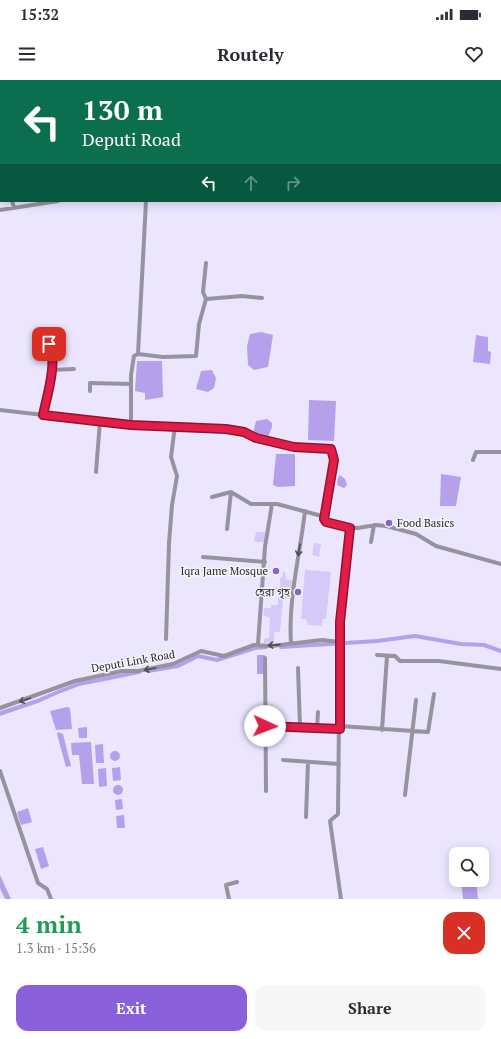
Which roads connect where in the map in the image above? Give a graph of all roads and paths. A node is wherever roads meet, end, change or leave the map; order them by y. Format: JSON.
{"nodes":[{"id":1,"x":12,"y":202,"type":"edge"},
{"id":2,"x":52,"y":202,"type":"edge"},
{"id":3,"x":146,"y":202,"type":"edge"},
{"id":4,"x":14,"y":208,"type":"junction"},
{"id":5,"x":0,"y":210,"type":"edge"},
{"id":6,"x":206,"y":263,"type":"dead end"},
{"id":7,"x":206,"y":298,"type":"junction"},
{"id":8,"x":262,"y":298,"type":"dead end"},
{"id":9,"x":49,"y":330,"type":"dead end"},
{"id":10,"x":138,"y":354,"type":"junction"},
{"id":11,"x":74,"y":369,"type":"dead end"},
{"id":12,"x":51,"y":370,"type":"junction"},
{"id":13,"x":131,"y":384,"type":"junction"},
{"id":14,"x":90,"y":391,"type":"dead end"},
{"id":15,"x":0,"y":410,"type":"edge"},
{"id":16,"x":43,"y":415,"type":"junction"},
{"id":17,"x":100,"y":421,"type":"junction"},
{"id":18,"x":131,"y":425,"type":"junction"},
{"id":19,"x":175,"y":426,"type":"junction"},
{"id":20,"x":501,"y":452,"type":"edge"},
{"id":21,"x":473,"y":460,"type":"dead end"},
{"id":22,"x":96,"y":472,"type":"dead end"},
{"id":23,"x":231,"y":492,"type":"junction"},
{"id":24,"x":212,"y":497,"type":"dead end"},
{"id":25,"x":272,"y":504,"type":"junction"},
{"id":26,"x":305,"y":512,"type":"junction"},
{"id":27,"x":324,"y":519,"type":"junction"},
{"id":28,"x":374,"y":526,"type":"junction"},
{"id":29,"x":350,"y":528,"type":"junction"},
{"id":30,"x":227,"y":529,"type":"dead end"},
{"id":31,"x":371,"y":542,"type":"dead end"},
{"id":32,"x":204,"y":556,"type":"dead end"},
{"id":33,"x":264,"y":562,"type":"junction"},
{"id":34,"x":501,"y":564,"type":"edge"},
{"id":35,"x":166,"y":639,"type":"dead end"},
{"id":36,"x":340,"y":642,"type":"junction"},
{"id":37,"x":290,"y":643,"type":"junction"},
{"id":38,"x":258,"y":644,"type":"dead end"},
{"id":39,"x":377,"y":655,"type":"dead end"},
{"id":40,"x":388,"y":656,"type":"junction"},
{"id":41,"x":265,"y":658,"type":"dead end"},
{"id":42,"x":298,"y":668,"type":"dead end"},
{"id":43,"x":501,"y":669,"type":"edge"},
{"id":44,"x":434,"y":694,"type":"dead end"},
{"id":45,"x":416,"y":700,"type":"dead end"},
{"id":46,"x":0,"y":708,"type":"edge"},
{"id":47,"x":318,"y":712,"type":"dead end"},
{"id":48,"x":257,"y":725,"type":"dead end"},
{"id":49,"x":265,"y":726,"type":"junction"},
{"id":50,"x":300,"y":727,"type":"junction"},
{"id":51,"x":317,"y":728,"type":"junction"},
{"id":52,"x":340,"y":728,"type":"junction"},
{"id":53,"x":382,"y":730,"type":"junction"},
{"id":54,"x":412,"y":731,"type":"junction"},
{"id":55,"x":283,"y":760,"type":"dead end"},
{"id":56,"x":308,"y":762,"type":"junction"},
{"id":57,"x":339,"y":764,"type":"junction"},
{"id":58,"x":0,"y":771,"type":"edge"},
{"id":59,"x":266,"y":790,"type":"dead end"},
{"id":60,"x":405,"y":795,"type":"dead end"},
{"id":61,"x":306,"y":817,"type":"dead end"},
{"id":62,"x":236,"y":882,"type":"dead end"},
{"id":63,"x":51,"y":899,"type":"edge"},
{"id":64,"x":229,"y":899,"type":"edge"},
{"id":65,"x":341,"y":899,"type":"edge"}],
"edges":[{"from":1,"to":4,"type":"street"},
{"from":2,"to":4,"type":"street"},
{"from":3,"to":10,"type":"street"},
{"from":4,"to":5,"type":"street"},
{"from":6,"to":7,"type":"street"},
{"from":7,"to":8,"type":"street"},
{"from":7,"to":10,"type":"street"},
{"from":9,"to":12,"type":"street"},
{"from":10,"to":13,"type":"street"},
{"from":11,"to":12,"type":"street"},
{"from":12,"to":16,"type":"street"},
{"from":13,"to":14,"type":"street"},
{"from":13,"to":18,"type":"street"},
{"from":15,"to":16,"type":"street"},
{"from":16,"to":17,"type":"street"},
{"from":17,"to":18,"type":"street"},
{"from":17,"to":22,"type":"street"},
{"from":18,"to":19,"type":"street"},
{"from":19,"to":27,"type":"street"},
{"from":19,"to":35,"type":"street"},
{"from":20,"to":21,"type":"street"},
{"from":23,"to":24,"type":"street"},
{"from":23,"to":25,"type":"street"},
{"from":23,"to":30,"type":"street"},
{"from":25,"to":26,"type":"street"},
{"from":25,"to":33,"type":"street"},
{"from":26,"to":27,"type":"street"},
{"from":26,"to":37,"type":"street","one_way":true},
{"from":27,"to":29,"type":"street"},
{"from":28,"to":29,"type":"street"},
{"from":28,"to":31,"type":"street"},
{"from":28,"to":34,"type":"street"},
{"from":29,"to":36,"type":"street"},
{"from":32,"to":33,"type":"street"},
{"from":33,"to":38,"type":"street"},
{"from":36,"to":37,"type":"street","name":"Deputi Link Road"},
{"from":36,"to":52,"type":"street"},
{"from":37,"to":46,"type":"street","name":"Deputi Link Road","one_way":true},
{"from":39,"to":40,"type":"street"},
{"from":40,"to":43,"type":"street"},
{"from":40,"to":53,"type":"street"},
{"from":41,"to":49,"type":"street"},
{"from":42,"to":50,"type":"street"},
{"from":44,"to":54,"type":"street"},
{"from":45,"to":54,"type":"street"},
{"from":47,"to":51,"type":"street"},
{"from":48,"to":49,"type":"street"},
{"from":49,"to":50,"type":"street"},
{"from":49,"to":59,"type":"street"},
{"from":50,"to":51,"type":"street"},
{"from":51,"to":52,"type":"street"},
{"from":52,"to":53,"type":"street"},
{"from":52,"to":57,"type":"street"},
{"from":53,"to":54,"type":"street"},
{"from":54,"to":60,"type":"street"},
{"from":55,"to":56,"type":"street"},
{"from":56,"to":57,"type":"street"},
{"from":56,"to":61,"type":"street"},
{"from":57,"to":65,"type":"street"},
{"from":58,"to":63,"type":"street"},
{"from":62,"to":64,"type":"street"}]}
